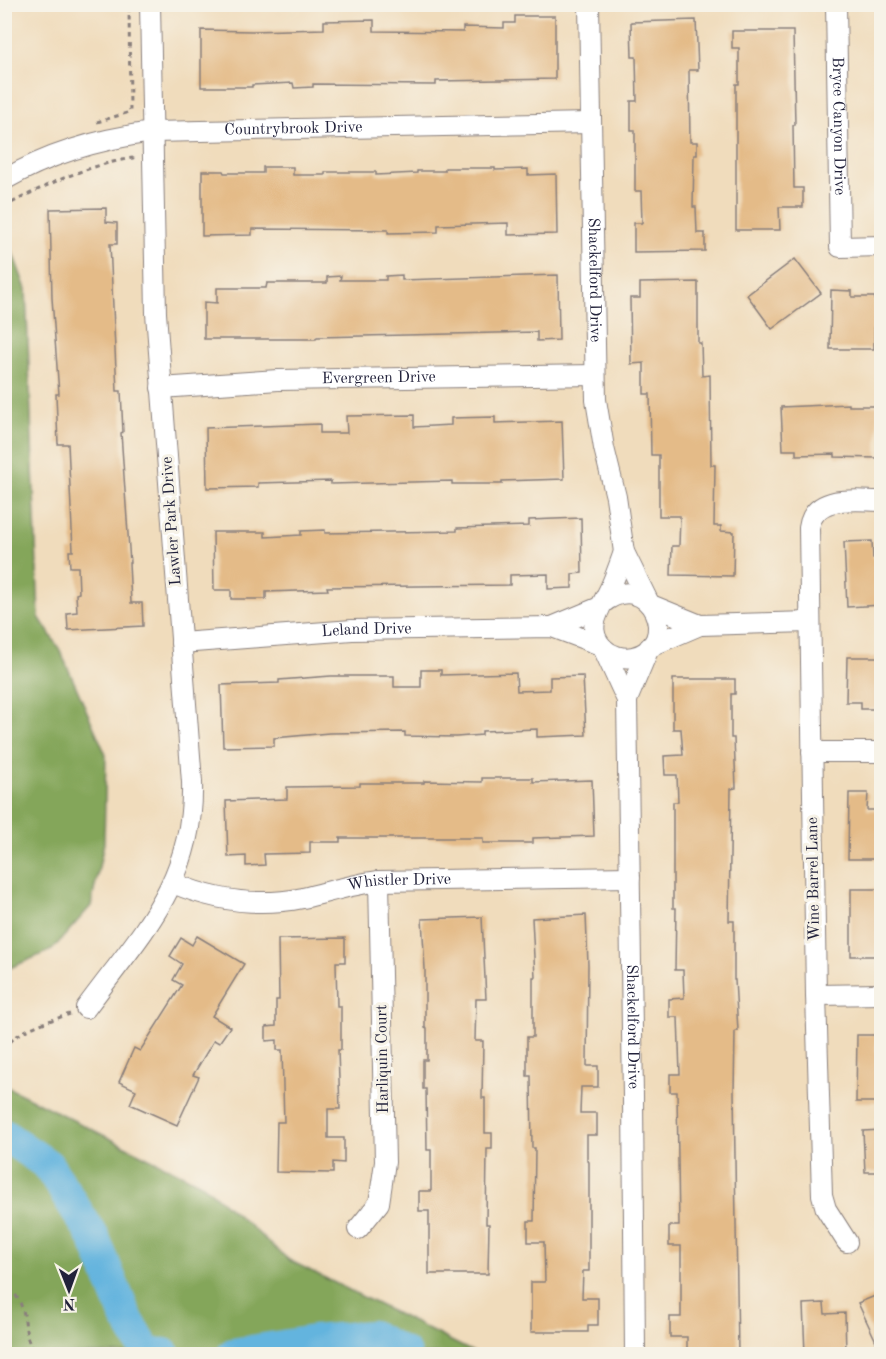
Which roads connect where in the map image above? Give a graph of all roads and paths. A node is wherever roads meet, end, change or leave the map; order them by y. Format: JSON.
{"nodes":[{"id":1,"x":129,"y":4,"type":"edge"},
{"id":2,"x":150,"y":4,"type":"edge"},
{"id":3,"x":589,"y":4,"type":"edge"},
{"id":4,"x":836,"y":4,"type":"edge"},
{"id":5,"x":591,"y":123,"type":"junction"},
{"id":6,"x":88,"y":124,"type":"dead end"},
{"id":7,"x":152,"y":132,"type":"junction"},
{"id":8,"x":135,"y":153,"type":"dead end"},
{"id":9,"x":4,"y":180,"type":"edge"},
{"id":10,"x":4,"y":207,"type":"edge"},
{"id":11,"x":882,"y":246,"type":"edge"},
{"id":12,"x":595,"y":375,"type":"junction"},
{"id":13,"x":161,"y":388,"type":"junction"},
{"id":14,"x":882,"y":501,"type":"edge"},
{"id":15,"x":624,"y":552,"type":"junction"},
{"id":16,"x":650,"y":604,"type":"junction"},
{"id":17,"x":601,"y":605,"type":"junction"},
{"id":18,"x":810,"y":622,"type":"junction"},
{"id":19,"x":700,"y":624,"type":"junction"},
{"id":20,"x":552,"y":627,"type":"junction"},
{"id":21,"x":181,"y":643,"type":"junction"},
{"id":22,"x":602,"y":647,"type":"junction"},
{"id":23,"x":650,"y":647,"type":"junction"},
{"id":24,"x":627,"y":700,"type":"junction"},
{"id":25,"x":812,"y":752,"type":"junction"},
{"id":26,"x":882,"y":752,"type":"edge"},
{"id":27,"x":630,"y":877,"type":"junction"},
{"id":28,"x":379,"y":881,"type":"junction"},
{"id":29,"x":172,"y":883,"type":"junction"},
{"id":30,"x":882,"y":994,"type":"edge"},
{"id":31,"x":816,"y":995,"type":"junction"},
{"id":32,"x":86,"y":1008,"type":"joint"},
{"id":33,"x":4,"y":1048,"type":"edge"},
{"id":34,"x":358,"y":1228,"type":"dead end"},
{"id":35,"x":847,"y":1242,"type":"dead end"},
{"id":36,"x":4,"y":1281,"type":"edge"},
{"id":37,"x":38,"y":1354,"type":"edge"},
{"id":38,"x":635,"y":1354,"type":"edge"}],
"edges":[{"from":1,"to":6,"type":"path"},
{"from":2,"to":7,"type":"street","name":"Lawler Park Drive"},
{"from":3,"to":5,"type":"street","name":"Shackelford Drive"},
{"from":4,"to":11,"type":"street","name":"Bryce Canyon Drive"},
{"from":5,"to":7,"type":"street","name":"Countrybrook Drive"},
{"from":5,"to":12,"type":"street","name":"Shackelford Drive"},
{"from":7,"to":9,"type":"street","name":"Countrybrook Drive"},
{"from":7,"to":13,"type":"street","name":"Lawler Park Drive"},
{"from":8,"to":10,"type":"path"},
{"from":12,"to":13,"type":"street","name":"Evergreen Drive"},
{"from":12,"to":15,"type":"street","name":"Shackelford Drive"},
{"from":13,"to":21,"type":"street","name":"Lawler Park Drive"},
{"from":14,"to":18,"type":"street","name":"Wine Barrel Lane"},
{"from":15,"to":16,"type":"street","name":"Shackelford Drive"},
{"from":15,"to":17,"type":"street"},
{"from":16,"to":17,"type":"street"},
{"from":16,"to":19,"type":"street"},
{"from":16,"to":23,"type":"street"},
{"from":17,"to":20,"type":"street","name":"Leland Drive"},
{"from":17,"to":22,"type":"street"},
{"from":18,"to":19,"type":"street"},
{"from":18,"to":25,"type":"street","name":"Wine Barrel Lane"},
{"from":19,"to":23,"type":"street"},
{"from":20,"to":21,"type":"street","name":"Leland Drive"},
{"from":20,"to":22,"type":"street","name":"Leland Drive"},
{"from":21,"to":29,"type":"street","name":"Lawler Park Drive"},
{"from":22,"to":23,"type":"street"},
{"from":22,"to":24,"type":"street","name":"Shackelford Drive"},
{"from":23,"to":24,"type":"street","name":"Shackelford Drive"},
{"from":24,"to":27,"type":"street","name":"Shackelford Drive"},
{"from":25,"to":26,"type":"street"},
{"from":25,"to":31,"type":"street","name":"Wine Barrel Lane"},
{"from":27,"to":28,"type":"street","name":"Whistler Drive"},
{"from":27,"to":38,"type":"street","name":"Shackelford Drive"},
{"from":28,"to":29,"type":"street","name":"Whistler Drive"},
{"from":28,"to":34,"type":"street","name":"Harliquin Court"},
{"from":29,"to":32,"type":"street","name":"Lawler Park Drive"},
{"from":30,"to":31,"type":"street"},
{"from":31,"to":35,"type":"street","name":"Wine Barrel Lane"},
{"from":32,"to":33,"type":"path"},
{"from":36,"to":37,"type":"path"}]}
